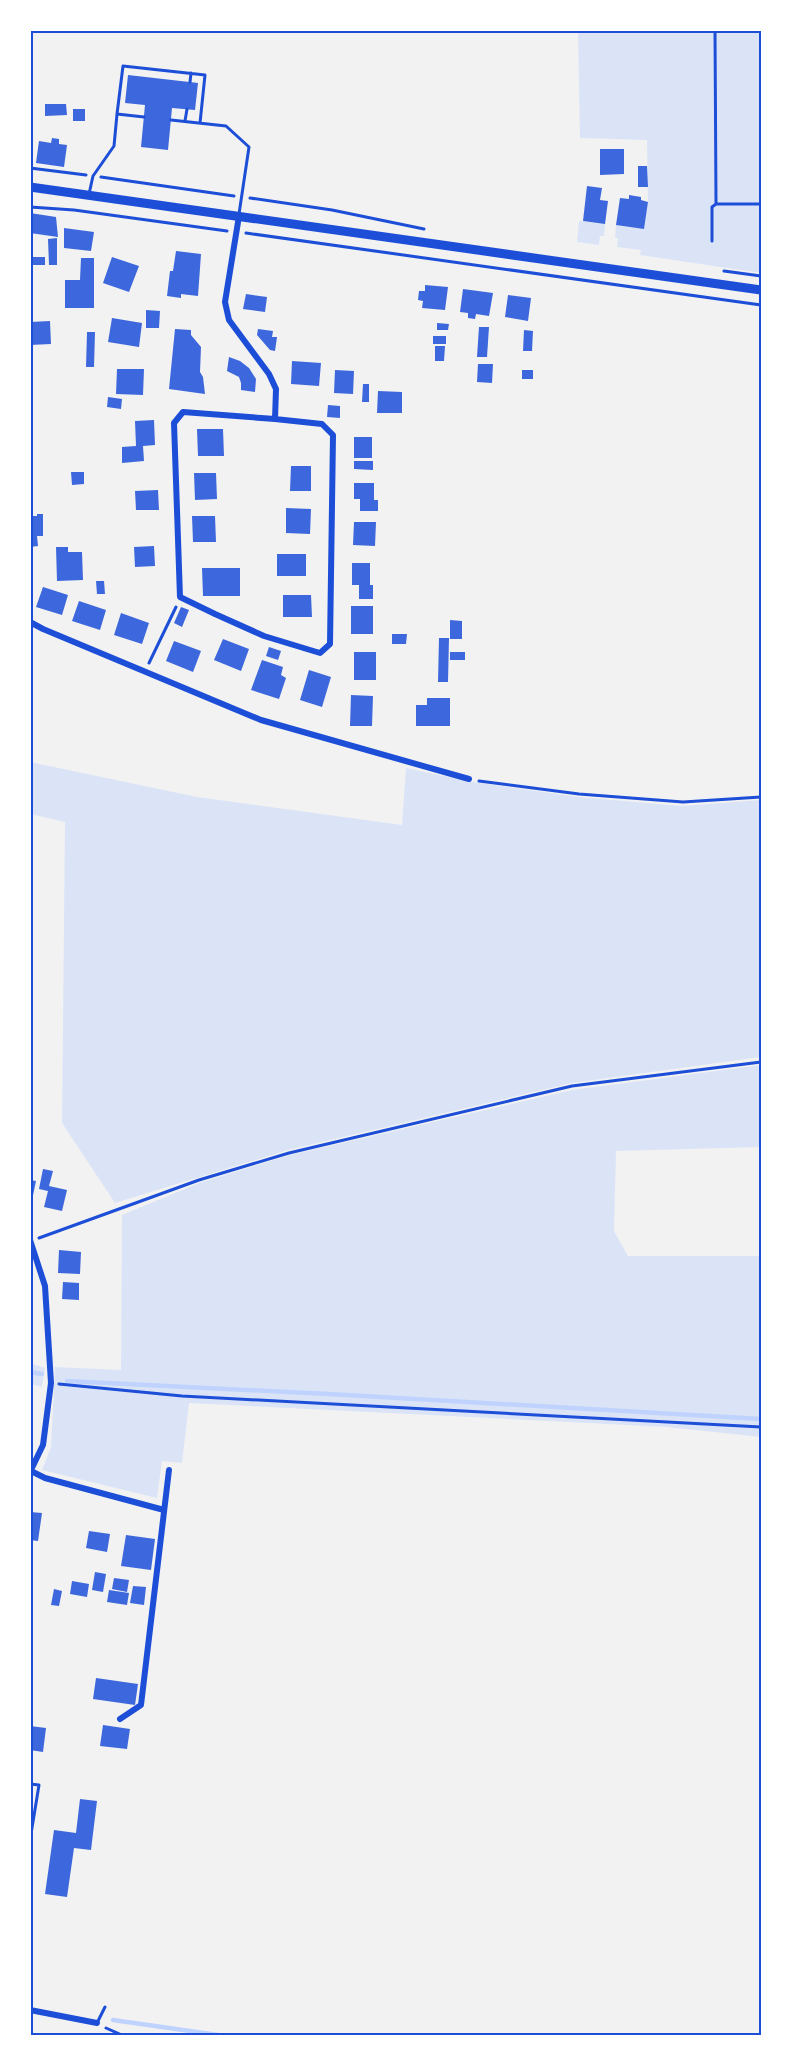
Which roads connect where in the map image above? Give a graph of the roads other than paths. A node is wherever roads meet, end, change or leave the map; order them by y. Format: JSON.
{"nodes":[{"id":1,"x":191,"y":73,"type":"junction"},
{"id":2,"x":190,"y":82,"type":"dead end"},
{"id":3,"x":187,"y":109,"type":"dead end"},
{"id":4,"x":117,"y":114,"type":"junction"},
{"id":5,"x":144,"y":117,"type":"dead end"},
{"id":6,"x":171,"y":120,"type":"dead end"},
{"id":7,"x":185,"y":122,"type":"junction"},
{"id":8,"x":200,"y":123,"type":"junction"},
{"id":9,"x":30,"y":187,"type":"edge"},
{"id":10,"x":89,"y":195,"type":"junction"},
{"id":11,"x":238,"y":216,"type":"junction"},
{"id":12,"x":761,"y":290,"type":"edge"},
{"id":13,"x":275,"y":419,"type":"junction"},
{"id":14,"x":30,"y":622,"type":"edge"},
{"id":15,"x":469,"y":779,"type":"road end"},
{"id":16,"x":31,"y":1241,"type":"edge"},
{"id":17,"x":169,"y":1470,"type":"dead end"},
{"id":18,"x":30,"y":1471,"type":"edge"},
{"id":19,"x":164,"y":1510,"type":"junction"},
{"id":20,"x":120,"y":1719,"type":"dead end"},
{"id":21,"x":105,"y":2007,"type":"dead end"},
{"id":22,"x":30,"y":2010,"type":"edge"},
{"id":23,"x":97,"y":2023,"type":"joint"}],
"edges":[{"from":1,"to":2,"type":"lane"},
{"from":1,"to":4,"type":"lane"},
{"from":1,"to":8,"type":"lane"},
{"from":3,"to":7,"type":"lane"},
{"from":4,"to":5,"type":"lane"},
{"from":4,"to":10,"type":"lane"},
{"from":6,"to":7,"type":"lane"},
{"from":7,"to":8,"type":"lane"},
{"from":8,"to":11,"type":"lane"},
{"from":9,"to":10,"type":"main road"},
{"from":10,"to":11,"type":"main road"},
{"from":11,"to":12,"type":"main road"},
{"from":11,"to":13,"type":"street"},
{"from":13,"to":13,"type":"street"},
{"from":14,"to":15,"type":"street"},
{"from":16,"to":18,"type":"street"},
{"from":17,"to":19,"type":"street"},
{"from":18,"to":19,"type":"street"},
{"from":19,"to":20,"type":"street"},
{"from":21,"to":23,"type":"lane"},
{"from":22,"to":23,"type":"street"}]}
